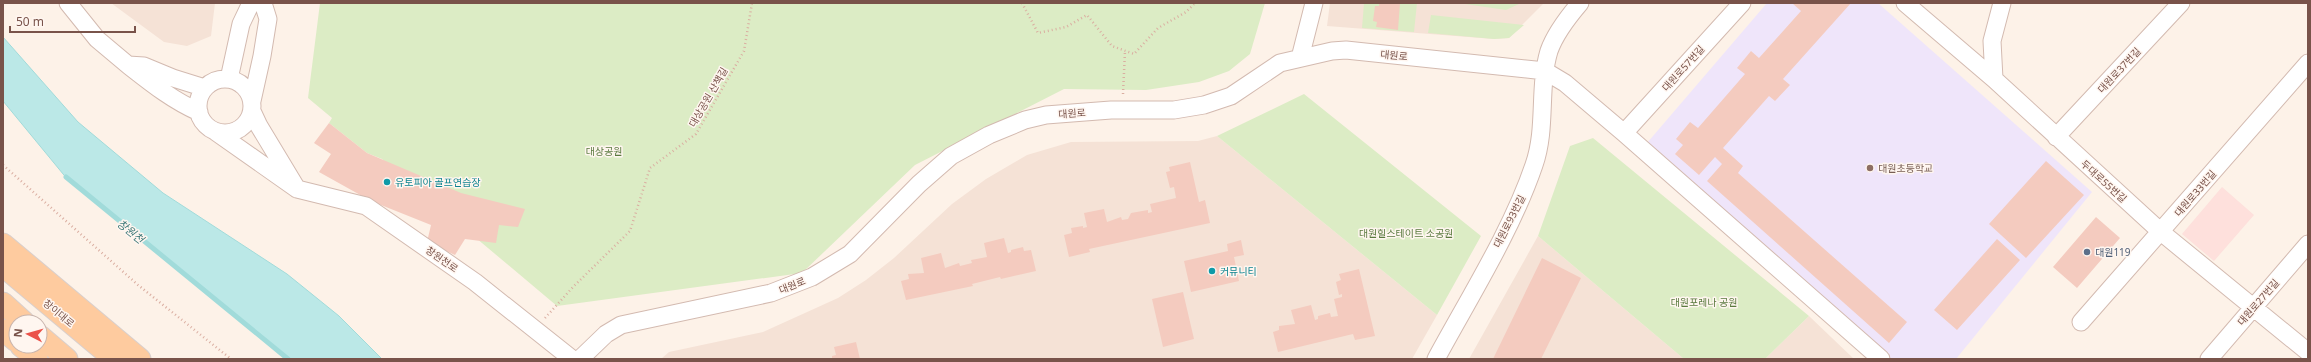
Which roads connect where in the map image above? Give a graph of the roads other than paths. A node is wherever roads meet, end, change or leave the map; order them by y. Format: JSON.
{"nodes":[{"id":1,"x":68,"y":3,"type":"edge"},
{"id":2,"x":252,"y":3,"type":"edge"},
{"id":3,"x":263,"y":3,"type":"edge"},
{"id":4,"x":1314,"y":3,"type":"edge"},
{"id":5,"x":1580,"y":3,"type":"edge"},
{"id":6,"x":1742,"y":3,"type":"edge"},
{"id":7,"x":1905,"y":3,"type":"edge"},
{"id":8,"x":2002,"y":3,"type":"edge"},
{"id":9,"x":2181,"y":3,"type":"edge"},
{"id":10,"x":1300,"y":58,"type":"junction"},
{"id":11,"x":2308,"y":63,"type":"edge"},
{"id":12,"x":128,"y":65,"type":"junction"},
{"id":13,"x":1545,"y":71,"type":"junction"},
{"id":14,"x":228,"y":79,"type":"junction"},
{"id":15,"x":1994,"y":79,"type":"junction"},
{"id":16,"x":205,"y":88,"type":"junction"},
{"id":17,"x":252,"y":106,"type":"junction"},
{"id":18,"x":199,"y":112,"type":"junction"},
{"id":19,"x":216,"y":132,"type":"junction"},
{"id":20,"x":1624,"y":133,"type":"junction"},
{"id":21,"x":2056,"y":137,"type":"junction"},
{"id":22,"x":297,"y":189,"type":"junction"},
{"id":23,"x":2161,"y":232,"type":"junction"},
{"id":24,"x":3,"y":244,"type":"edge"},
{"id":25,"x":2308,"y":244,"type":"edge"},
{"id":26,"x":3,"y":266,"type":"edge"},
{"id":27,"x":3,"y":304,"type":"edge"},
{"id":28,"x":2254,"y":307,"type":"junction"},
{"id":29,"x":15,"y":314,"type":"edge"},
{"id":30,"x":2081,"y":322,"type":"dead end"},
{"id":31,"x":48,"y":343,"type":"edge"},
{"id":32,"x":2308,"y":352,"type":"edge"},
{"id":33,"x":67,"y":359,"type":"edge"},
{"id":34,"x":114,"y":359,"type":"edge"},
{"id":35,"x":140,"y":359,"type":"edge"},
{"id":36,"x":572,"y":359,"type":"edge"},
{"id":37,"x":580,"y":359,"type":"edge"},
{"id":38,"x":1436,"y":359,"type":"edge"},
{"id":39,"x":1881,"y":359,"type":"edge"},
{"id":40,"x":2209,"y":359,"type":"edge"}],
"edges":[{"from":1,"to":12,"type":"street"},
{"from":2,"to":14,"type":"street"},
{"from":3,"to":17,"type":"street"},
{"from":4,"to":10,"type":"street"},
{"from":5,"to":13,"type":"street"},
{"from":6,"to":20,"type":"street","name":"대원로57번길"},
{"from":7,"to":15,"type":"street","name":"두대로55번길"},
{"from":8,"to":15,"type":"street"},
{"from":9,"to":21,"type":"street","name":"대원로37번길"},
{"from":10,"to":13,"type":"street","name":"대원로"},
{"from":10,"to":37,"type":"street","name":"대원로"},
{"from":11,"to":23,"type":"street","name":"대원로33번길"},
{"from":12,"to":16,"type":"street"},
{"from":12,"to":18,"type":"street"},
{"from":13,"to":20,"type":"street"},
{"from":13,"to":38,"type":"street","name":"대원로93번길"},
{"from":14,"to":16,"type":"street"},
{"from":14,"to":17,"type":"street"},
{"from":15,"to":21,"type":"street","name":"두대로55번길"},
{"from":16,"to":18,"type":"street"},
{"from":17,"to":19,"type":"street"},
{"from":17,"to":22,"type":"street"},
{"from":18,"to":19,"type":"street"},
{"from":19,"to":22,"type":"street"},
{"from":20,"to":39,"type":"street"},
{"from":21,"to":23,"type":"street","name":"두대로55번길"},
{"from":22,"to":36,"type":"street","name":"창원천로"},
{"from":23,"to":28,"type":"street","name":"두대로55번길"},
{"from":23,"to":30,"type":"street","name":"대원로33번길"},
{"from":24,"to":35,"type":"main road"},
{"from":25,"to":28,"type":"street","name":"대원로27번길"},
{"from":26,"to":34,"type":"main road","name":"창이대로"},
{"from":27,"to":29,"type":"main road"},
{"from":28,"to":32,"type":"street","name":"두대로55번길"},
{"from":28,"to":40,"type":"street","name":"대원로27번길"},
{"from":31,"to":33,"type":"main road"}]}
